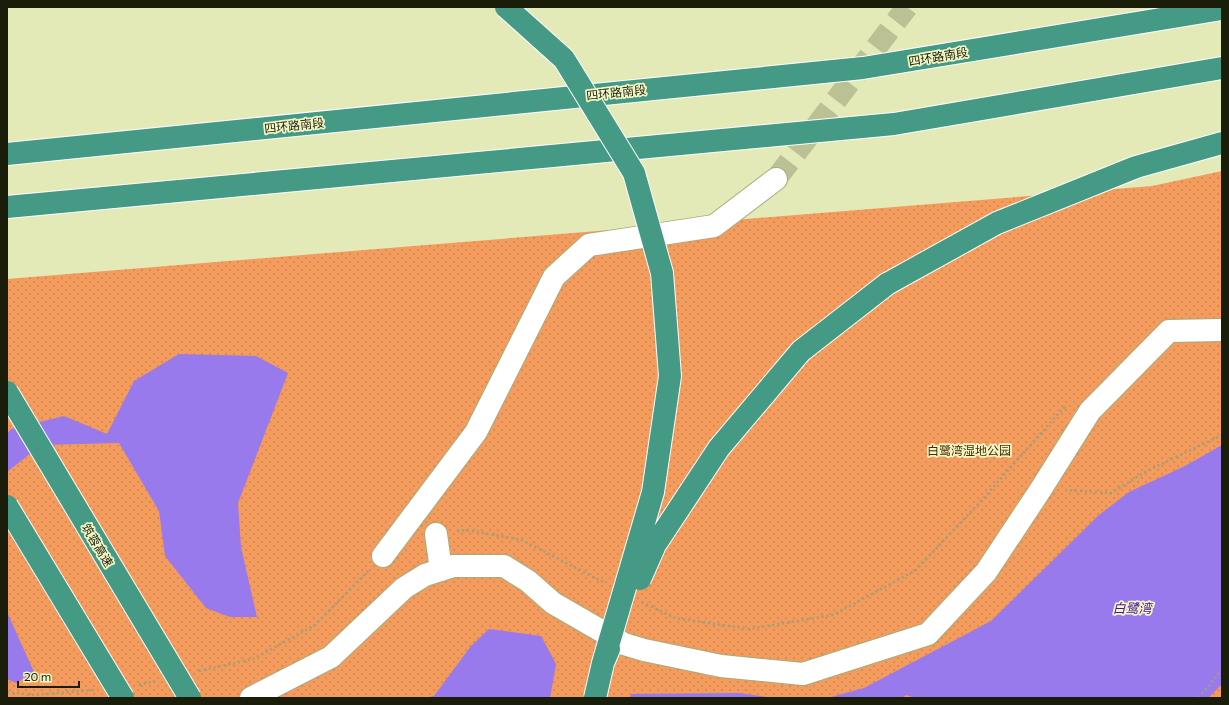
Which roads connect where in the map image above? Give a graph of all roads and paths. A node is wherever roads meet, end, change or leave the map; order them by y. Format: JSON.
{"nodes":[{"id":1,"x":506,"y":7,"type":"edge"},
{"id":2,"x":1222,"y":9,"type":"edge"},
{"id":3,"x":1222,"y":68,"type":"edge"},
{"id":4,"x":1222,"y":143,"type":"edge"},
{"id":5,"x":7,"y":154,"type":"edge"},
{"id":6,"x":776,"y":179,"type":"tunnel mouth"},
{"id":7,"x":7,"y":207,"type":"edge"},
{"id":8,"x":1222,"y":330,"type":"edge"},
{"id":9,"x":7,"y":392,"type":"edge"},
{"id":10,"x":1222,"y":435,"type":"edge"},
{"id":11,"x":1041,"y":489,"type":"junction"},
{"id":12,"x":7,"y":506,"type":"edge"},
{"id":13,"x":436,"y":534,"type":"dead end"},
{"id":14,"x":384,"y":556,"type":"dead end"},
{"id":15,"x":441,"y":570,"type":"junction"},
{"id":16,"x":603,"y":663,"type":"junction"},
{"id":17,"x":1222,"y":669,"type":"edge"},
{"id":18,"x":34,"y":695,"type":"dead end"},
{"id":19,"x":38,"y":698,"type":"edge"},
{"id":20,"x":123,"y":698,"type":"edge"},
{"id":21,"x":190,"y":698,"type":"edge"},
{"id":22,"x":251,"y":698,"type":"edge"},
{"id":23,"x":595,"y":698,"type":"edge"},
{"id":24,"x":1199,"y":698,"type":"edge"}],
"edges":[{"from":1,"to":16,"type":"highway","bridge":true},
{"from":2,"to":5,"type":"highway","name":"四环路南段"},
{"from":3,"to":7,"type":"highway"},
{"from":4,"to":16,"type":"highway","bridge":true},
{"from":6,"to":14,"type":"street"},
{"from":8,"to":11,"type":"street"},
{"from":9,"to":21,"type":"highway","name":"筑蓉高速","bridge":true},
{"from":10,"to":11,"type":"path"},
{"from":11,"to":15,"type":"street"},
{"from":12,"to":20,"type":"highway","bridge":true},
{"from":13,"to":15,"type":"street"},
{"from":15,"to":22,"type":"street"},
{"from":16,"to":23,"type":"highway","bridge":true},
{"from":17,"to":24,"type":"path"},
{"from":18,"to":19,"type":"path"}]}
